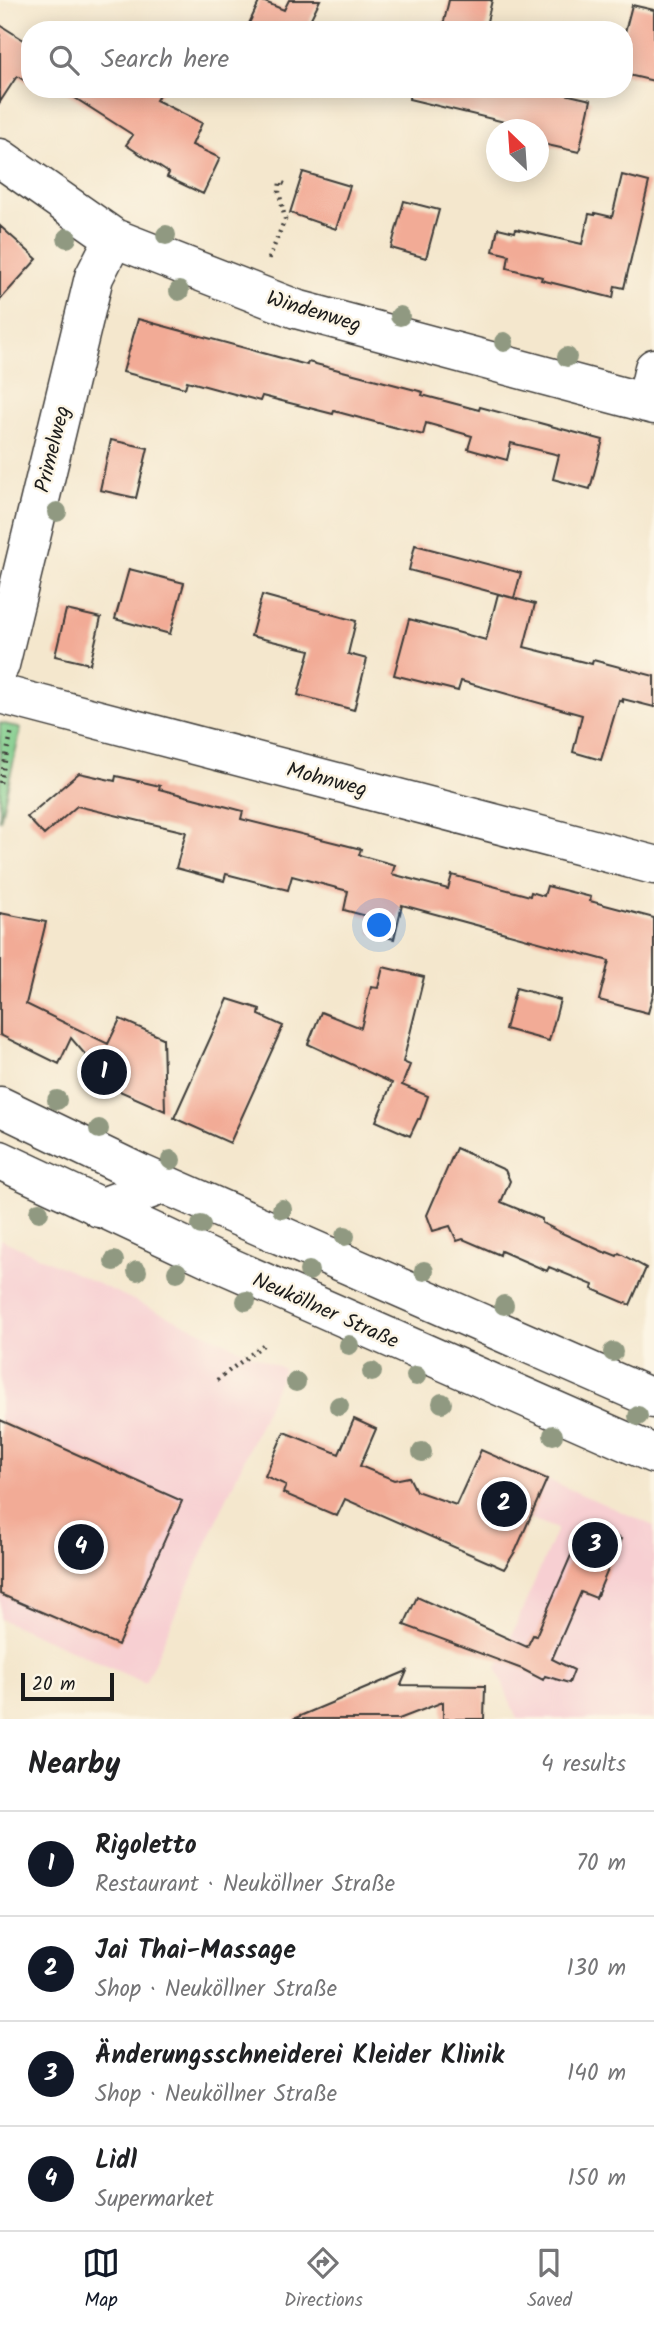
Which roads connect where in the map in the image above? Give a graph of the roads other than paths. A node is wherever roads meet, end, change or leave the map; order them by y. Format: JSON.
{"nodes":[{"id":1,"x":0,"y":158,"type":"edge"},
{"id":2,"x":114,"y":238,"type":"junction"},
{"id":3,"x":651,"y":392,"type":"edge"},
{"id":4,"x":0,"y":665,"type":"edge"},
{"id":5,"x":7,"y":708,"type":"edge"},
{"id":6,"x":654,"y":864,"type":"edge"},
{"id":7,"x":0,"y":1106,"type":"edge"},
{"id":8,"x":0,"y":1160,"type":"edge"},
{"id":9,"x":165,"y":1184,"type":"junction"},
{"id":10,"x":99,"y":1208,"type":"junction"},
{"id":11,"x":654,"y":1399,"type":"edge"},
{"id":12,"x":654,"y":1454,"type":"edge"}],
"edges":[{"from":1,"to":2,"type":"street","name":"Windenweg"},
{"from":2,"to":3,"type":"street","name":"Windenweg"},
{"from":2,"to":4,"type":"street","name":"Primelweg"},
{"from":5,"to":6,"type":"street","name":"Mohnweg"},
{"from":7,"to":9,"type":"street"},
{"from":8,"to":10,"type":"street","name":"Neuköllner Straße"},
{"from":9,"to":10,"type":"street"},
{"from":9,"to":11,"type":"street"},
{"from":10,"to":12,"type":"street","name":"Neuköllner Straße"}]}
